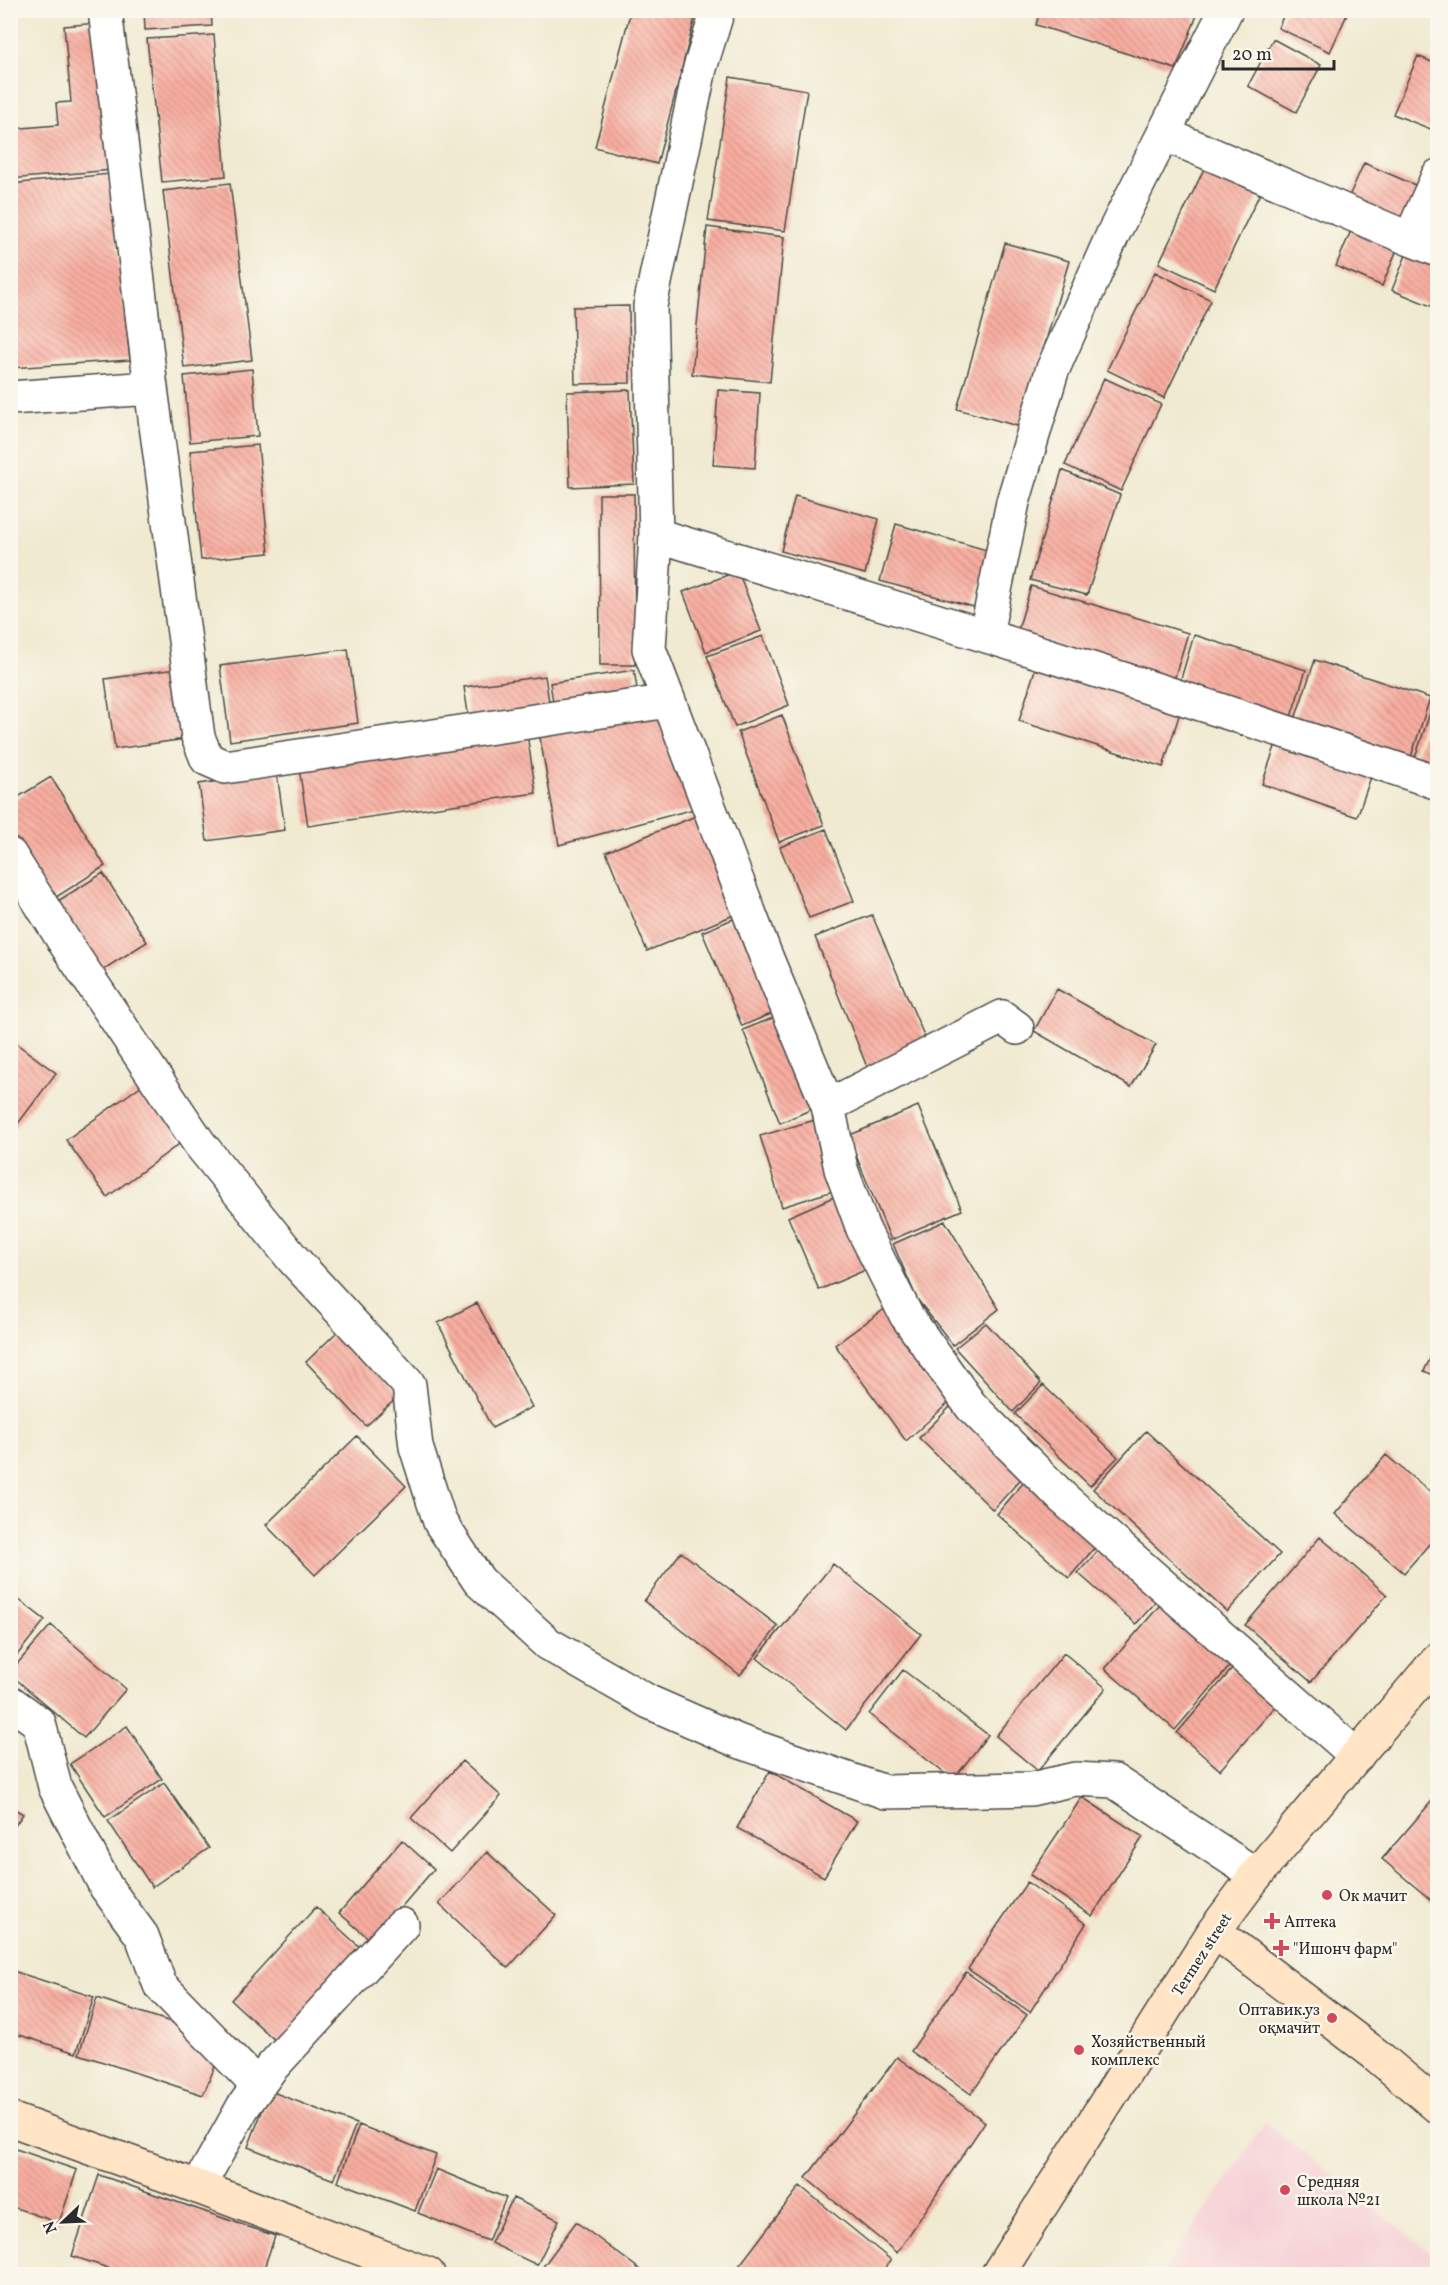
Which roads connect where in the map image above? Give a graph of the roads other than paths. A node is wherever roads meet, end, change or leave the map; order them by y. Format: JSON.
{"nodes":[{"id":1,"x":105,"y":10,"type":"edge"},
{"id":2,"x":718,"y":10,"type":"edge"},
{"id":3,"x":1226,"y":10,"type":"edge"},
{"id":4,"x":1164,"y":134,"type":"junction"},
{"id":5,"x":1437,"y":176,"type":"edge"},
{"id":6,"x":1424,"y":244,"type":"edge"},
{"id":7,"x":151,"y":388,"type":"junction"},
{"id":8,"x":10,"y":398,"type":"edge"},
{"id":9,"x":656,"y":535,"type":"junction"},
{"id":10,"x":986,"y":634,"type":"junction"},
{"id":11,"x":669,"y":701,"type":"junction"},
{"id":12,"x":1437,"y":783,"type":"edge"},
{"id":13,"x":10,"y":855,"type":"edge"},
{"id":14,"x":1017,"y":1028,"type":"dead end"},
{"id":15,"x":828,"y":1106,"type":"junction"},
{"id":16,"x":1437,"y":1659,"type":"edge"},
{"id":17,"x":10,"y":1702,"type":"edge"},
{"id":18,"x":1357,"y":1756,"type":"junction"},
{"id":19,"x":1256,"y":1875,"type":"junction"},
{"id":20,"x":402,"y":1925,"type":"dead end"},
{"id":21,"x":1214,"y":1931,"type":"junction"},
{"id":22,"x":258,"y":2086,"type":"junction"},
{"id":23,"x":1437,"y":2107,"type":"edge"},
{"id":24,"x":10,"y":2120,"type":"edge"},
{"id":25,"x":198,"y":2187,"type":"junction"},
{"id":26,"x":428,"y":2274,"type":"edge"},
{"id":27,"x":998,"y":2274,"type":"edge"}],
"edges":[{"from":1,"to":7,"type":"street"},
{"from":2,"to":9,"type":"street"},
{"from":3,"to":4,"type":"street"},
{"from":4,"to":6,"type":"street"},
{"from":4,"to":10,"type":"street"},
{"from":5,"to":6,"type":"street"},
{"from":7,"to":8,"type":"street"},
{"from":7,"to":11,"type":"street"},
{"from":9,"to":10,"type":"street"},
{"from":9,"to":11,"type":"street"},
{"from":10,"to":12,"type":"street"},
{"from":11,"to":15,"type":"street"},
{"from":13,"to":19,"type":"street"},
{"from":14,"to":15,"type":"street"},
{"from":15,"to":18,"type":"street"},
{"from":16,"to":18,"type":"main road","name":"Termez street"},
{"from":17,"to":22,"type":"street"},
{"from":18,"to":19,"type":"main road","name":"Termez street"},
{"from":19,"to":21,"type":"main road","name":"Termez street"},
{"from":20,"to":22,"type":"street"},
{"from":21,"to":23,"type":"main road"},
{"from":21,"to":27,"type":"main road","name":"Termez street"},
{"from":22,"to":25,"type":"street"},
{"from":24,"to":25,"type":"main road"},
{"from":25,"to":26,"type":"main road"}]}
